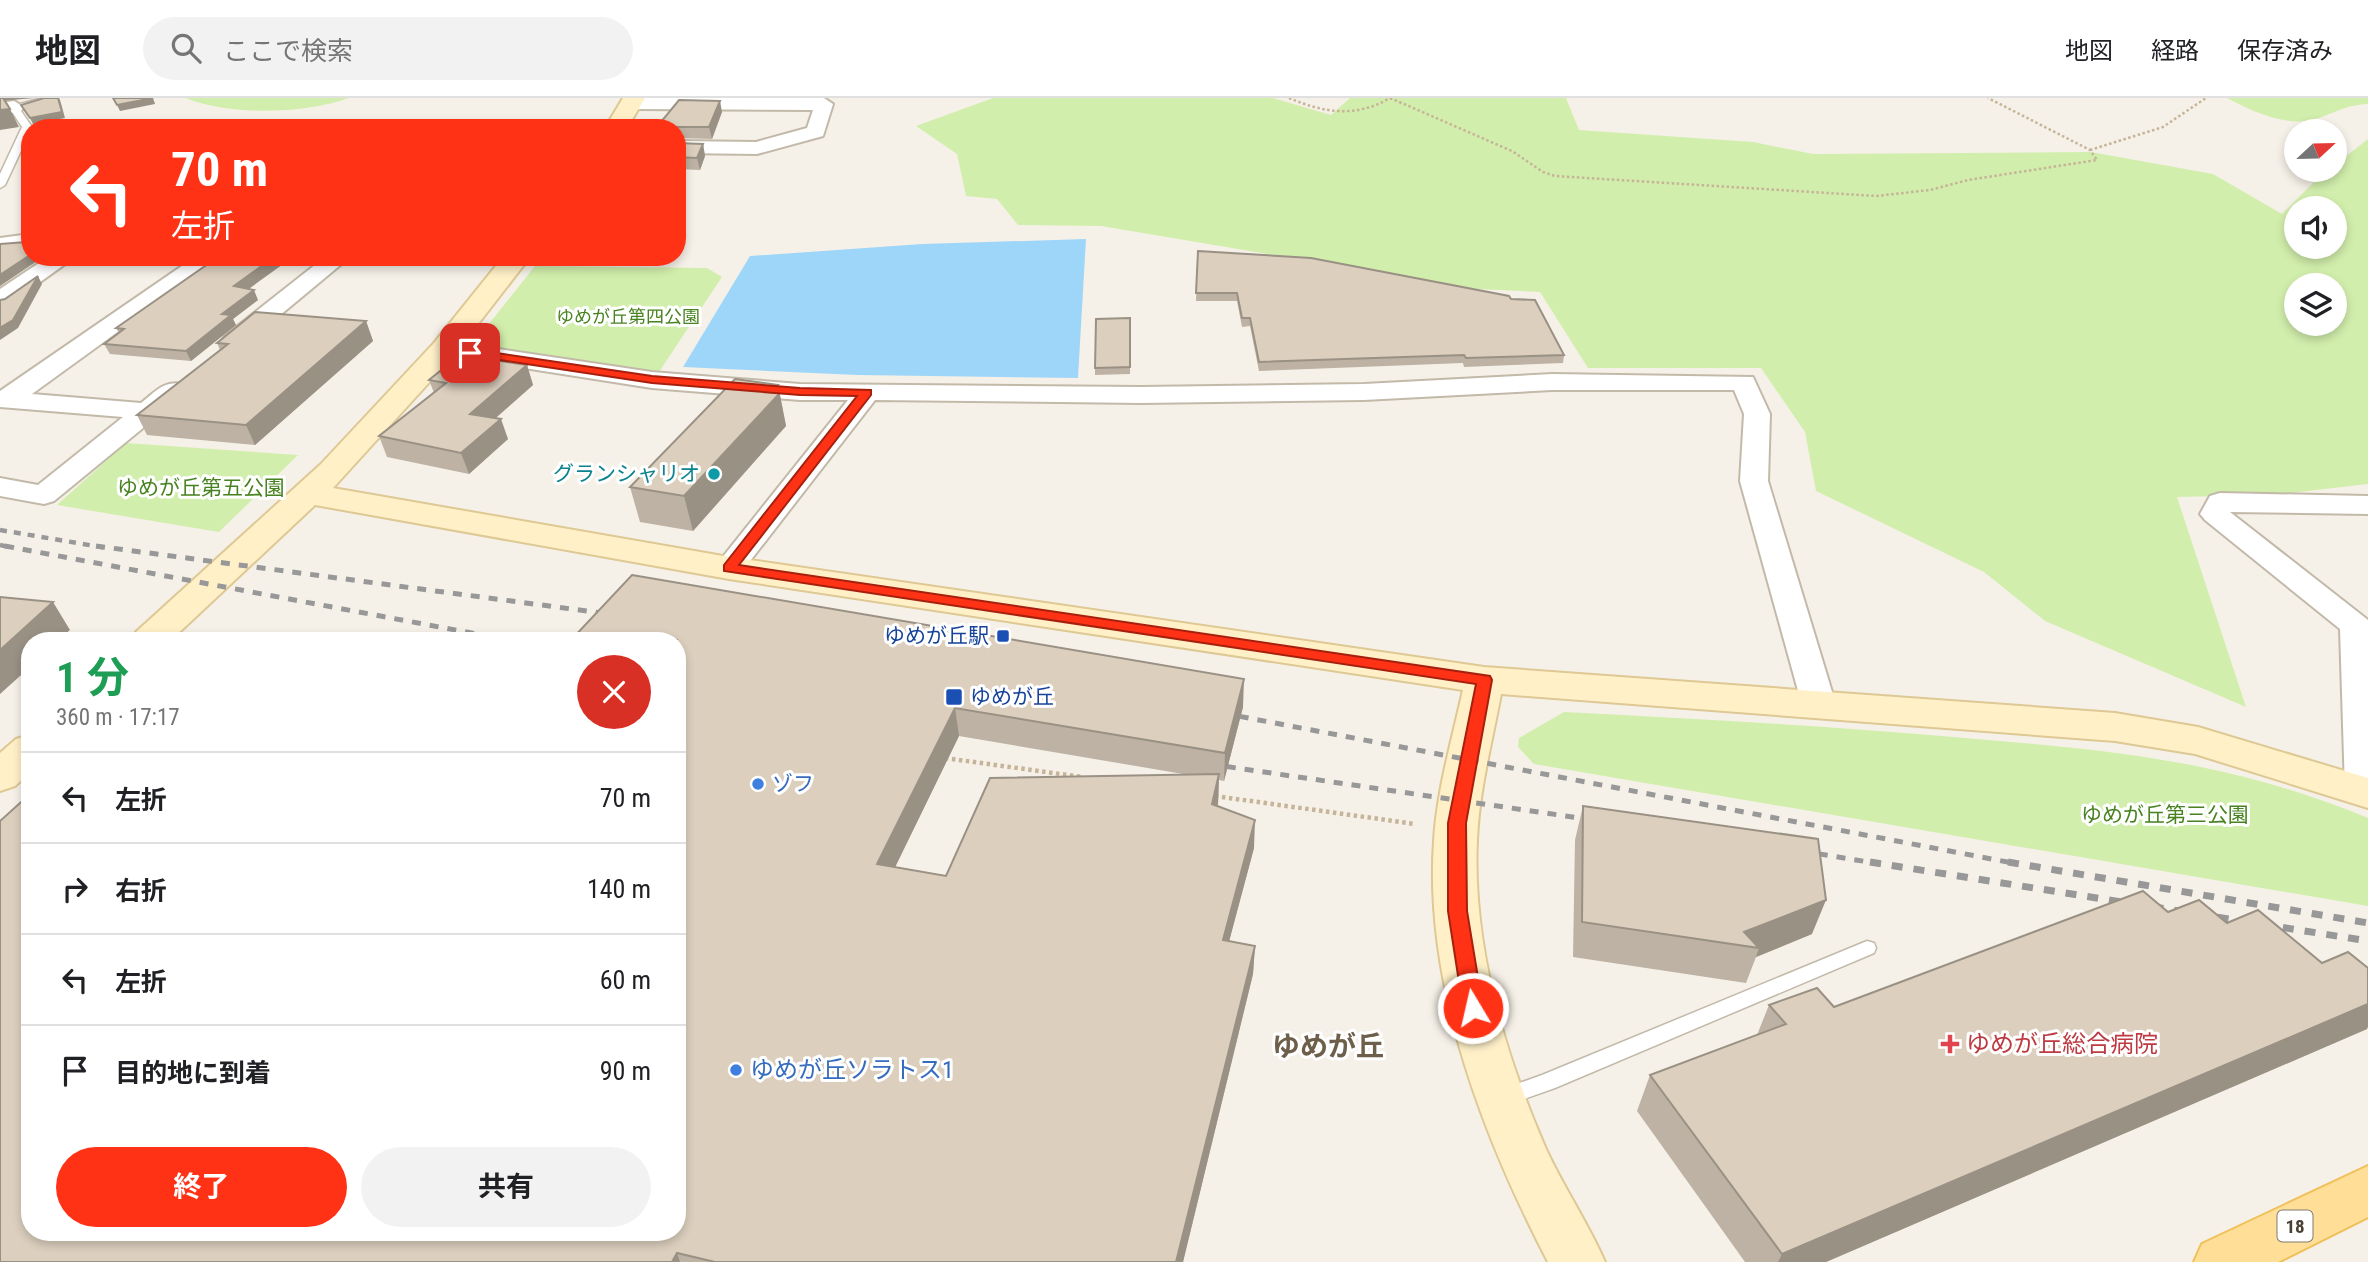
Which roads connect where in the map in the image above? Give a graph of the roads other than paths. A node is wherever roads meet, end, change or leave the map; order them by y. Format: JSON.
{"nodes":[{"id":1,"x":54,"y":98,"type":"edge"},
{"id":2,"x":633,"y":100,"type":"edge"},
{"id":3,"x":7,"y":108,"type":"edge"},
{"id":4,"x":621,"y":119,"type":"edge"},
{"id":5,"x":21,"y":122,"type":"edge"},
{"id":6,"x":21,"y":141,"type":"edge"},
{"id":7,"x":686,"y":146,"type":"edge"},
{"id":8,"x":0,"y":185,"type":"edge"},
{"id":9,"x":21,"y":242,"type":"edge"},
{"id":10,"x":0,"y":244,"type":"edge"},
{"id":11,"x":51,"y":266,"type":"edge"},
{"id":12,"x":197,"y":266,"type":"edge"},
{"id":13,"x":328,"y":266,"type":"edge"},
{"id":14,"x":510,"y":266,"type":"edge"},
{"id":15,"x":0,"y":300,"type":"edge"},
{"id":16,"x":444,"y":349,"type":"junction"},
{"id":17,"x":211,"y":359,"type":"edge"},
{"id":18,"x":190,"y":376,"type":"edge"},
{"id":19,"x":867,"y":393,"type":"junction"},
{"id":20,"x":4,"y":399,"type":"edge"},
{"id":21,"x":148,"y":411,"type":"junction"},
{"id":22,"x":0,"y":487,"type":"edge"},
{"id":23,"x":309,"y":494,"type":"junction"},
{"id":24,"x":2365,"y":508,"type":"edge"},
{"id":25,"x":729,"y":568,"type":"junction"},
{"id":26,"x":158,"y":632,"type":"edge"},
{"id":27,"x":2363,"y":663,"type":"edge"},
{"id":28,"x":1484,"y":680,"type":"junction"},
{"id":29,"x":1819,"y":705,"type":"junction"},
{"id":30,"x":21,"y":757,"type":"edge"},
{"id":31,"x":0,"y":776,"type":"edge"},
{"id":32,"x":2365,"y":792,"type":"edge"},
{"id":33,"x":1867,"y":948,"type":"dead end"},
{"id":34,"x":1498,"y":1099,"type":"junction"},
{"id":35,"x":2368,"y":1190,"type":"edge"},
{"id":36,"x":1577,"y":1262,"type":"edge"},
{"id":37,"x":2222,"y":1262,"type":"edge"}],
"edges":[{"from":1,"to":3,"type":"lane"},
{"from":2,"to":4,"type":"street"},
{"from":2,"to":7,"type":"street"},
{"from":3,"to":5,"type":"lane"},
{"from":6,"to":8,"type":"lane"},
{"from":9,"to":10,"type":"street"},
{"from":11,"to":15,"type":"street"},
{"from":12,"to":20,"type":"street"},
{"from":13,"to":17,"type":"street"},
{"from":14,"to":16,"type":"street"},
{"from":16,"to":19,"type":"street"},
{"from":16,"to":23,"type":"street"},
{"from":18,"to":21,"type":"street"},
{"from":19,"to":25,"type":"street"},
{"from":19,"to":29,"type":"street"},
{"from":20,"to":21,"type":"street"},
{"from":21,"to":22,"type":"street"},
{"from":23,"to":25,"type":"street"},
{"from":23,"to":26,"type":"street"},
{"from":24,"to":27,"type":"street"},
{"from":25,"to":28,"type":"street"},
{"from":27,"to":32,"type":"street"},
{"from":28,"to":29,"type":"street"},
{"from":28,"to":34,"type":"street"},
{"from":29,"to":32,"type":"street"},
{"from":30,"to":31,"type":"street"},
{"from":33,"to":34,"type":"lane"},
{"from":34,"to":36,"type":"street"},
{"from":35,"to":37,"type":"main road","number":"18"}]}
